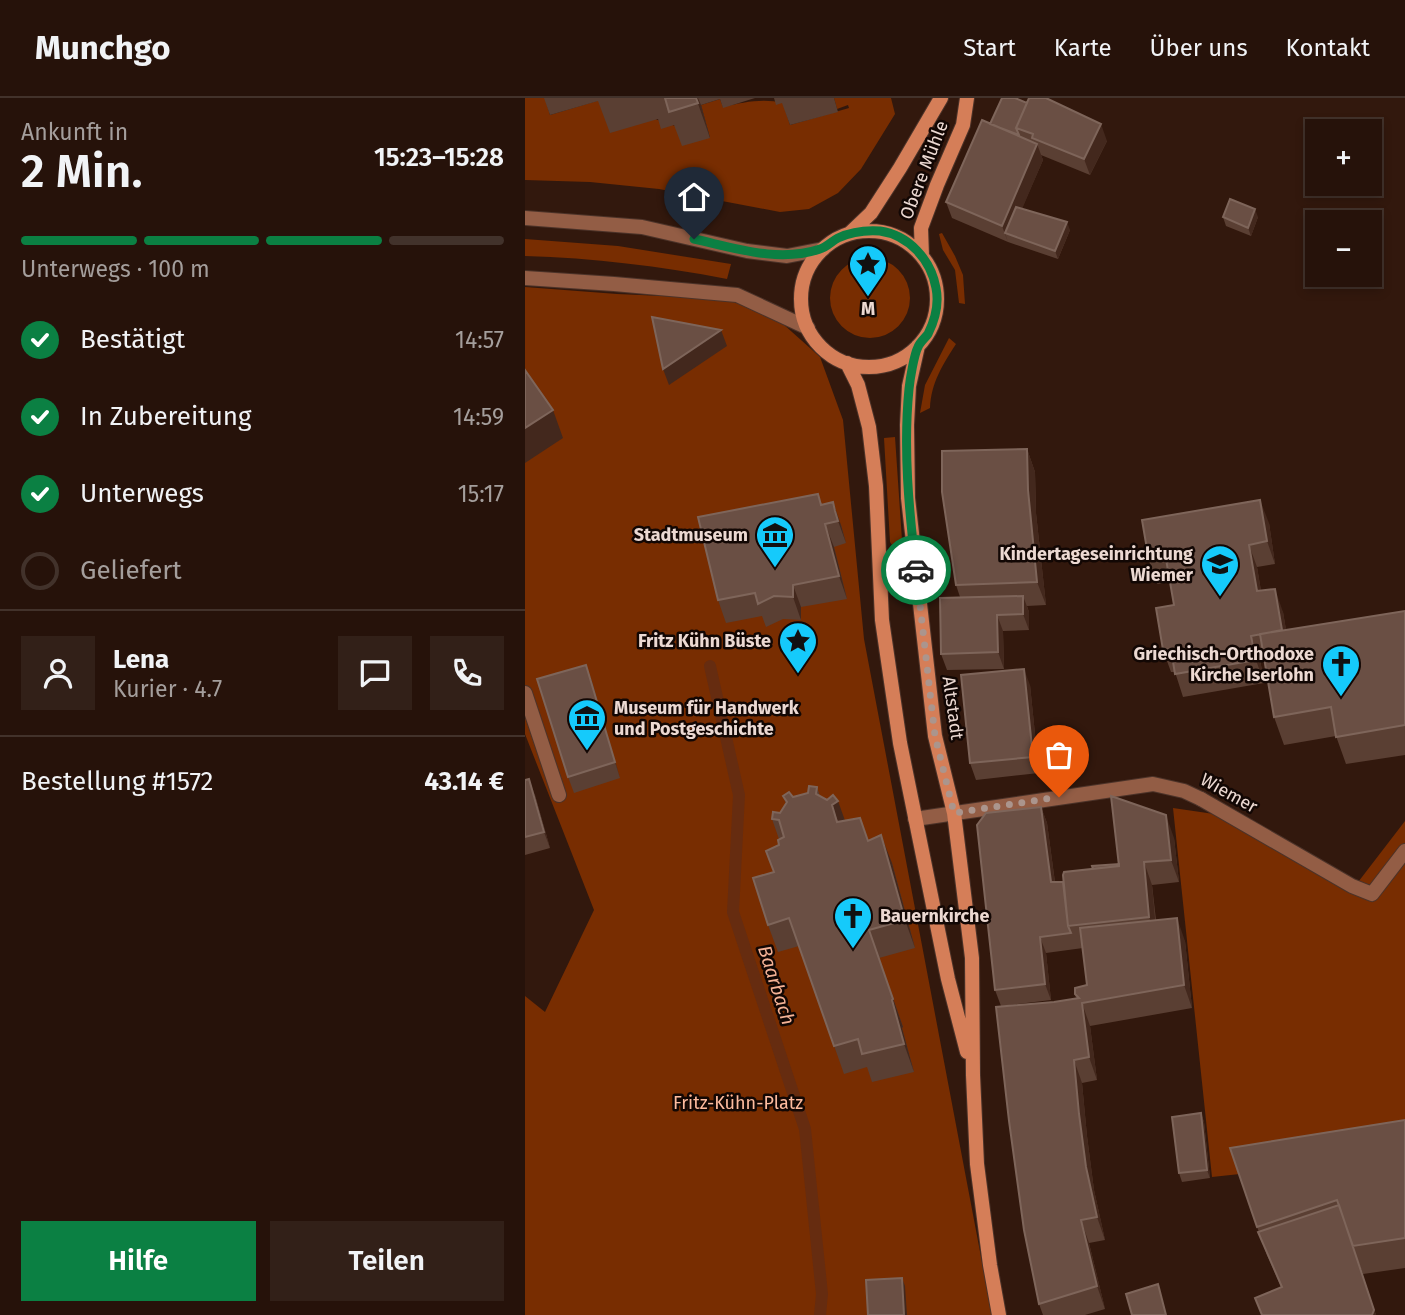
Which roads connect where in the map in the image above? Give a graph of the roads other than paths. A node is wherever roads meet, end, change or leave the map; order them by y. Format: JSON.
{"nodes":[{"id":1,"x":941,"y":98,"type":"edge"},
{"id":2,"x":967,"y":98,"type":"edge"},
{"id":3,"x":525,"y":218,"type":"edge"},
{"id":4,"x":849,"y":234,"type":"junction"},
{"id":5,"x":823,"y":249,"type":"junction"},
{"id":6,"x":922,"y":256,"type":"junction"},
{"id":7,"x":525,"y":278,"type":"edge"},
{"id":8,"x":808,"y":328,"type":"junction"},
{"id":9,"x":918,"y":346,"type":"junction"},
{"id":10,"x":847,"y":363,"type":"junction"},
{"id":11,"x":525,"y":693,"type":"edge"},
{"id":12,"x":559,"y":795,"type":"dead end"},
{"id":13,"x":954,"y":813,"type":"junction"},
{"id":14,"x":915,"y":819,"type":"junction"},
{"id":15,"x":1405,"y":851,"type":"edge"},
{"id":16,"x":973,"y":1075,"type":"junction"},
{"id":17,"x":999,"y":1315,"type":"edge"}],
"edges":[{"from":1,"to":4,"type":"main road","name":"Obere Mühle"},
{"from":2,"to":6,"type":"main road","name":"Obere Mühle"},
{"from":3,"to":5,"type":"street"},
{"from":4,"to":5,"type":"main road"},
{"from":4,"to":6,"type":"main road"},
{"from":5,"to":8,"type":"main road"},
{"from":6,"to":9,"type":"main road"},
{"from":7,"to":8,"type":"street"},
{"from":8,"to":10,"type":"main road"},
{"from":9,"to":10,"type":"main road"},
{"from":9,"to":13,"type":"main road","name":"Altstadt"},
{"from":10,"to":14,"type":"main road","name":"Altstadt"},
{"from":11,"to":12,"type":"street"},
{"from":13,"to":14,"type":"street","name":"Wiemer"},
{"from":13,"to":15,"type":"street","name":"Wiemer"},
{"from":13,"to":16,"type":"main road","name":"Altstadt"},
{"from":14,"to":16,"type":"main road","name":"Altstadt"},
{"from":16,"to":17,"type":"main road","name":"Altstadt"}]}
